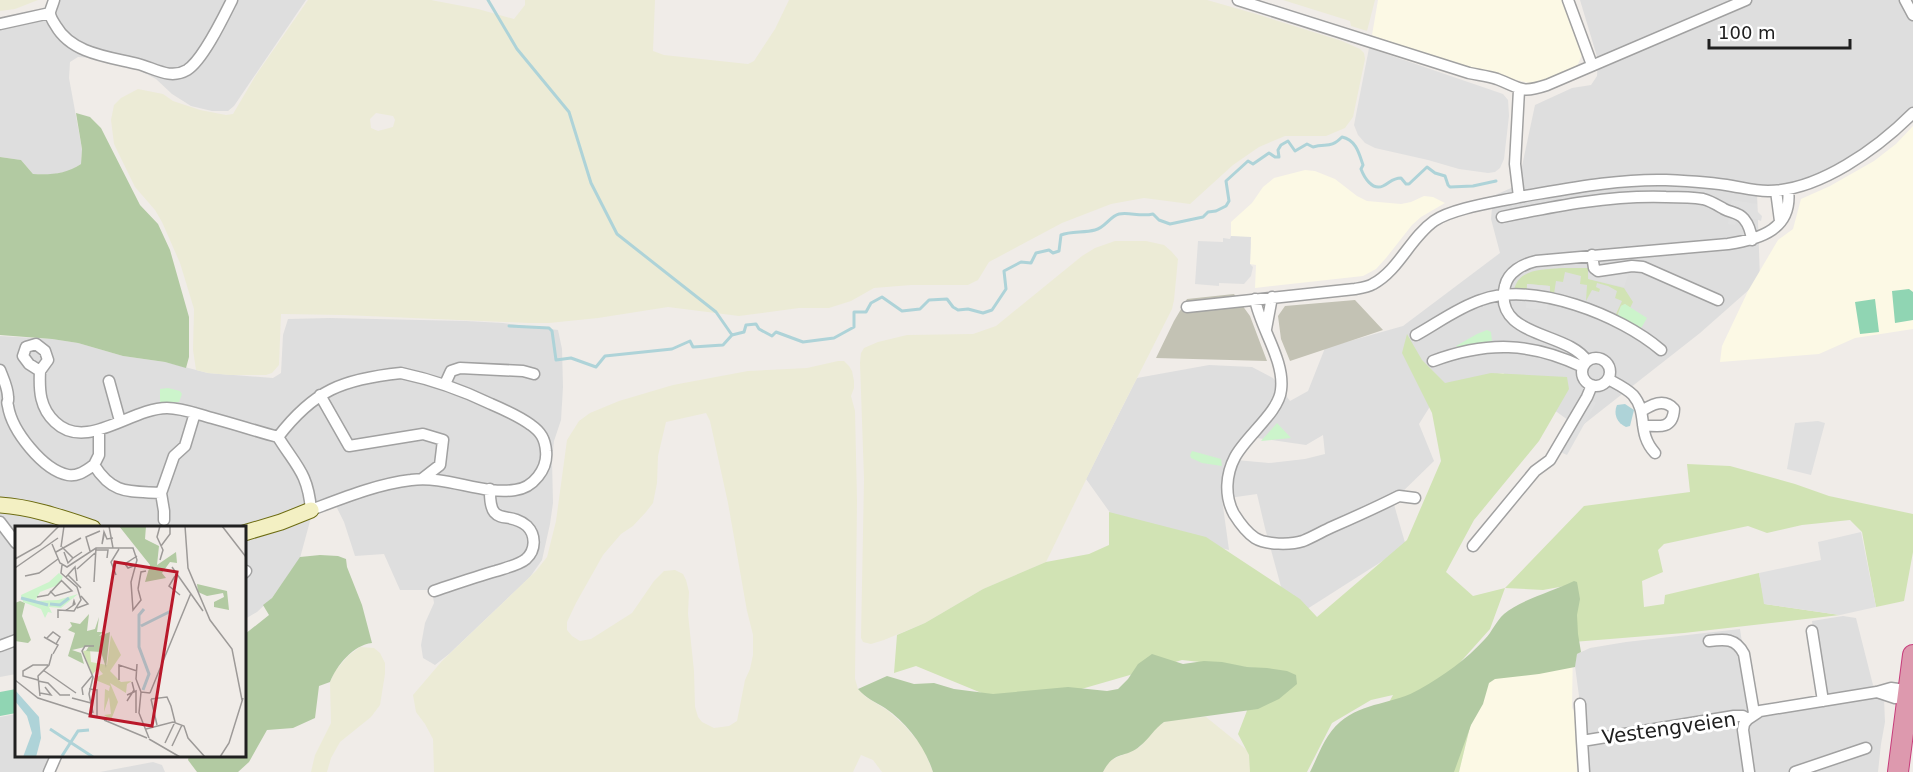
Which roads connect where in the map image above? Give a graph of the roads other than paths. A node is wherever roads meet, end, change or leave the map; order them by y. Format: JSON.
{"nodes":[{"id":1,"x":54,"y":0,"type":"edge"},
{"id":2,"x":232,"y":0,"type":"edge"},
{"id":3,"x":1238,"y":0,"type":"edge"},
{"id":4,"x":1568,"y":0,"type":"edge"},
{"id":5,"x":1746,"y":0,"type":"edge"},
{"id":6,"x":1905,"y":0,"type":"edge"},
{"id":7,"x":50,"y":13,"type":"junction"},
{"id":8,"x":1913,"y":15,"type":"edge"},
{"id":9,"x":0,"y":24,"type":"edge"},
{"id":10,"x":1592,"y":65,"type":"junction"},
{"id":11,"x":1520,"y":90,"type":"junction"},
{"id":12,"x":1913,"y":113,"type":"edge"},
{"id":13,"x":1788,"y":189,"type":"junction"},
{"id":14,"x":1776,"y":191,"type":"junction"},
{"id":15,"x":1519,"y":196,"type":"junction"},
{"id":16,"x":1502,"y":217,"type":"dead end"},
{"id":17,"x":1780,"y":221,"type":"junction"},
{"id":18,"x":1752,"y":240,"type":"junction"},
{"id":19,"x":1592,"y":255,"type":"junction"},
{"id":20,"x":1504,"y":295,"type":"junction"},
{"id":21,"x":1272,"y":297,"type":"junction"},
{"id":22,"x":1255,"y":299,"type":"junction"},
{"id":23,"x":1718,"y":300,"type":"dead end"},
{"id":24,"x":1187,"y":307,"type":"dead end"},
{"id":25,"x":1615,"y":307,"type":"dead end"},
{"id":26,"x":1611,"y":319,"type":"junction"},
{"id":27,"x":1266,"y":329,"type":"junction"},
{"id":28,"x":1416,"y":336,"type":"dead end"},
{"id":29,"x":1656,"y":351,"type":"dead end"},
{"id":30,"x":1432,"y":361,"type":"dead end"},
{"id":31,"x":1585,"y":364,"type":"junction"},
{"id":32,"x":0,"y":370,"type":"edge"},
{"id":33,"x":40,"y":371,"type":"dead end"},
{"id":34,"x":534,"y":374,"type":"dead end"},
{"id":35,"x":1608,"y":379,"type":"junction"},
{"id":36,"x":109,"y":381,"type":"dead end"},
{"id":37,"x":445,"y":384,"type":"junction"},
{"id":38,"x":1592,"y":385,"type":"junction"},
{"id":39,"x":320,"y":395,"type":"junction"},
{"id":40,"x":1641,"y":411,"type":"junction"},
{"id":41,"x":195,"y":413,"type":"junction"},
{"id":42,"x":120,"y":421,"type":"junction"},
{"id":43,"x":1643,"y":425,"type":"junction"},
{"id":44,"x":99,"y":431,"type":"junction"},
{"id":45,"x":278,"y":437,"type":"junction"},
{"id":46,"x":1655,"y":453,"type":"dead end"},
{"id":47,"x":94,"y":465,"type":"junction"},
{"id":48,"x":422,"y":478,"type":"junction"},
{"id":49,"x":490,"y":489,"type":"junction"},
{"id":50,"x":161,"y":493,"type":"junction"},
{"id":51,"x":1415,"y":498,"type":"dead end"},
{"id":52,"x":0,"y":505,"type":"edge"},
{"id":53,"x":311,"y":510,"type":"junction"},
{"id":54,"x":164,"y":520,"type":"dead end"},
{"id":55,"x":0,"y":522,"type":"edge"},
{"id":56,"x":87,"y":526,"type":"edge"},
{"id":57,"x":246,"y":532,"type":"edge"},
{"id":58,"x":15,"y":542,"type":"edge"},
{"id":59,"x":1473,"y":546,"type":"dead end"},
{"id":60,"x":434,"y":591,"type":"dead end"},
{"id":61,"x":1812,"y":632,"type":"dead end"},
{"id":62,"x":15,"y":640,"type":"edge"},
{"id":63,"x":1709,"y":641,"type":"dead end"},
{"id":64,"x":0,"y":646,"type":"edge"},
{"id":65,"x":1913,"y":655,"type":"edge"},
{"id":66,"x":1910,"y":695,"type":"edge"},
{"id":67,"x":1823,"y":700,"type":"junction"},
{"id":68,"x":1580,"y":704,"type":"dead end"},
{"id":69,"x":1751,"y":716,"type":"junction"},
{"id":70,"x":1582,"y":741,"type":"junction"},
{"id":71,"x":1913,"y":743,"type":"edge"},
{"id":72,"x":1866,"y":748,"type":"dead end"},
{"id":73,"x":56,"y":757,"type":"edge"},
{"id":74,"x":49,"y":772,"type":"edge"},
{"id":75,"x":1584,"y":772,"type":"edge"},
{"id":76,"x":1749,"y":772,"type":"edge"},
{"id":77,"x":1795,"y":772,"type":"edge"},
{"id":78,"x":1898,"y":772,"type":"edge"},
{"id":79,"x":1910,"y":772,"type":"edge"}],
"edges":[{"from":1,"to":7,"type":"street"},
{"from":2,"to":7,"type":"street"},
{"from":3,"to":11,"type":"street"},
{"from":4,"to":10,"type":"street"},
{"from":5,"to":10,"type":"street"},
{"from":6,"to":8,"type":"street"},
{"from":7,"to":9,"type":"street"},
{"from":10,"to":11,"type":"street"},
{"from":11,"to":15,"type":"street"},
{"from":12,"to":13,"type":"street"},
{"from":13,"to":14,"type":"street"},
{"from":13,"to":17,"type":"street"},
{"from":14,"to":15,"type":"street"},
{"from":14,"to":17,"type":"street"},
{"from":15,"to":21,"type":"street"},
{"from":16,"to":18,"type":"street"},
{"from":17,"to":18,"type":"street"},
{"from":18,"to":19,"type":"street"},
{"from":19,"to":20,"type":"street"},
{"from":19,"to":23,"type":"street"},
{"from":20,"to":26,"type":"street"},
{"from":20,"to":28,"type":"street"},
{"from":20,"to":31,"type":"street"},
{"from":21,"to":22,"type":"street"},
{"from":21,"to":27,"type":"street"},
{"from":22,"to":24,"type":"street"},
{"from":22,"to":27,"type":"street"},
{"from":25,"to":26,"type":"street"},
{"from":26,"to":29,"type":"street"},
{"from":27,"to":51,"type":"street"},
{"from":30,"to":31,"type":"street"},
{"from":31,"to":35,"type":"street"},
{"from":31,"to":38,"type":"street"},
{"from":32,"to":47,"type":"street"},
{"from":33,"to":44,"type":"street"},
{"from":34,"to":37,"type":"street"},
{"from":35,"to":38,"type":"street"},
{"from":35,"to":40,"type":"street"},
{"from":36,"to":42,"type":"street"},
{"from":37,"to":39,"type":"street"},
{"from":37,"to":49,"type":"street"},
{"from":38,"to":59,"type":"street"},
{"from":39,"to":45,"type":"street"},
{"from":39,"to":48,"type":"street"},
{"from":40,"to":43,"type":"street"},
{"from":40,"to":43,"type":"street"},
{"from":41,"to":42,"type":"street"},
{"from":41,"to":45,"type":"street"},
{"from":41,"to":50,"type":"street"},
{"from":42,"to":44,"type":"street"},
{"from":43,"to":46,"type":"street"},
{"from":44,"to":47,"type":"street"},
{"from":45,"to":53,"type":"street"},
{"from":47,"to":50,"type":"street"},
{"from":48,"to":49,"type":"street"},
{"from":48,"to":53,"type":"street"},
{"from":49,"to":60,"type":"street"},
{"from":50,"to":54,"type":"street"},
{"from":52,"to":56,"type":"street"},
{"from":53,"to":57,"type":"street"},
{"from":55,"to":58,"type":"street"},
{"from":61,"to":67,"type":"street"},
{"from":62,"to":64,"type":"street"},
{"from":63,"to":69,"type":"street","name":"Vestengveien"},
{"from":65,"to":66,"type":"highway"},
{"from":66,"to":67,"type":"street","name":"Vestengveien"},
{"from":66,"to":78,"type":"highway"},
{"from":67,"to":69,"type":"street","name":"Vestengveien"},
{"from":68,"to":70,"type":"street","name":"Vestengveien"},
{"from":69,"to":70,"type":"street","name":"Vestengveien"},
{"from":69,"to":76,"type":"street"},
{"from":70,"to":75,"type":"street","name":"Vestengveien"},
{"from":71,"to":79,"type":"highway"},
{"from":72,"to":77,"type":"street"},
{"from":73,"to":74,"type":"street"}]}
